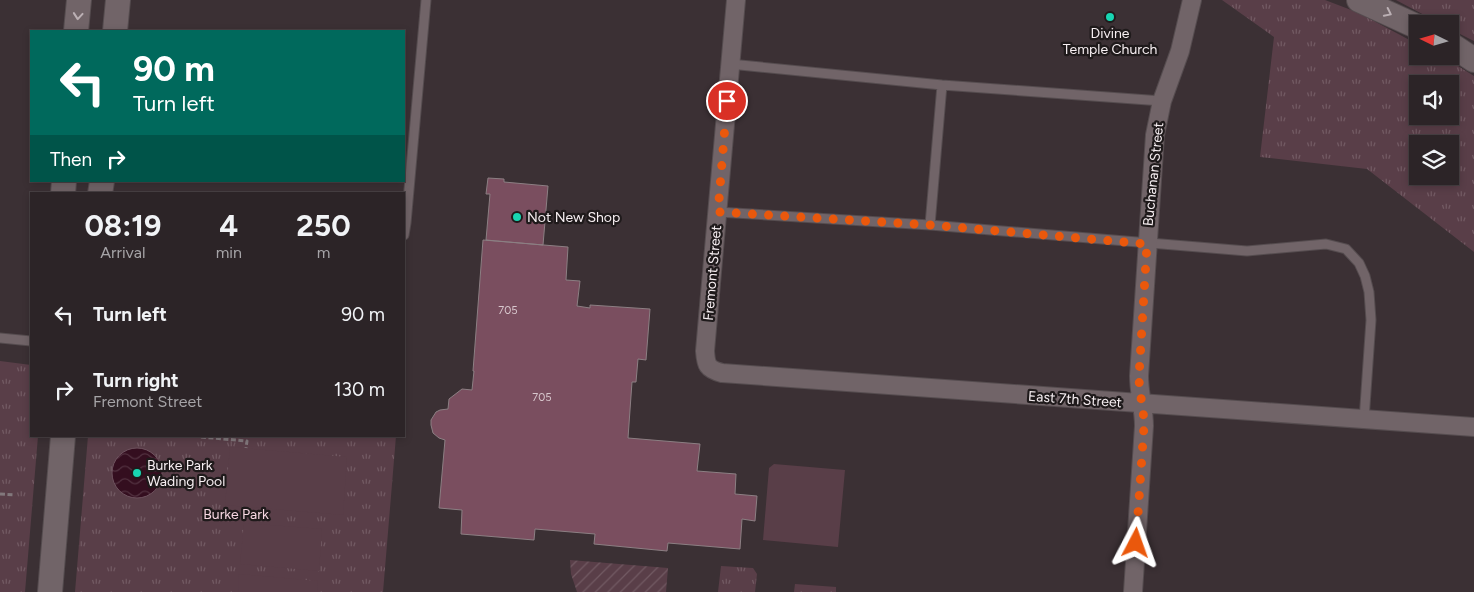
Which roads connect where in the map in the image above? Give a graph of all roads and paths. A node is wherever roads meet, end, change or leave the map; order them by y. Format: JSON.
{"nodes":[{"id":1,"x":79,"y":0,"type":"edge"},
{"id":2,"x":118,"y":0,"type":"edge"},
{"id":3,"x":426,"y":0,"type":"edge"},
{"id":4,"x":736,"y":0,"type":"edge"},
{"id":5,"x":1192,"y":0,"type":"edge"},
{"id":6,"x":1359,"y":0,"type":"edge"},
{"id":7,"x":1409,"y":24,"type":"edge"},
{"id":8,"x":76,"y":30,"type":"edge"},
{"id":9,"x":115,"y":30,"type":"edge"},
{"id":10,"x":1459,"y":50,"type":"edge"},
{"id":11,"x":1474,"y":60,"type":"edge"},
{"id":12,"x":730,"y":64,"type":"junction"},
{"id":13,"x":942,"y":85,"type":"junction"},
{"id":14,"x":1162,"y":101,"type":"junction"},
{"id":15,"x":718,"y":212,"type":"junction"},
{"id":16,"x":930,"y":225,"type":"junction"},
{"id":17,"x":405,"y":229,"type":"edge"},
{"id":18,"x":1147,"y":244,"type":"junction"},
{"id":19,"x":0,"y":338,"type":"edge"},
{"id":20,"x":30,"y":341,"type":"edge"},
{"id":21,"x":708,"y":367,"type":"joint"},
{"id":22,"x":1141,"y":404,"type":"junction"},
{"id":23,"x":1364,"y":420,"type":"junction"},
{"id":24,"x":1474,"y":427,"type":"edge"},
{"id":25,"x":63,"y":437,"type":"edge"},
{"id":26,"x":201,"y":438,"type":"edge"},
{"id":27,"x":246,"y":448,"type":"dead end"},
{"id":28,"x":0,"y":494,"type":"edge"},
{"id":29,"x":16,"y":495,"type":"dead end"},
{"id":30,"x":50,"y":592,"type":"edge"},
{"id":31,"x":1133,"y":592,"type":"edge"}],
"edges":[{"from":1,"to":8,"type":"main road","one_way":true},
{"from":2,"to":9,"type":"main road"},
{"from":3,"to":17,"type":"lane"},
{"from":4,"to":12,"type":"street","name":"Fremont Street"},
{"from":5,"to":14,"type":"street","name":"Buchanan Street"},
{"from":6,"to":7,"type":"main road","one_way":true},
{"from":10,"to":11,"type":"main road"},
{"from":12,"to":13,"type":"lane"},
{"from":12,"to":15,"type":"street","name":"Fremont Street"},
{"from":13,"to":14,"type":"lane"},
{"from":13,"to":16,"type":"lane"},
{"from":14,"to":18,"type":"street","name":"Buchanan Street"},
{"from":15,"to":16,"type":"lane"},
{"from":15,"to":21,"type":"street","name":"Fremont Street"},
{"from":16,"to":18,"type":"lane"},
{"from":18,"to":22,"type":"street","name":"Buchanan Street"},
{"from":18,"to":23,"type":"lane"},
{"from":19,"to":20,"type":"lane"},
{"from":21,"to":22,"type":"street","name":"East 7th Street"},
{"from":22,"to":23,"type":"street","name":"East 7th Street"},
{"from":22,"to":31,"type":"street","name":"Buchanan Street"},
{"from":23,"to":24,"type":"street","name":"East 7th Street"},
{"from":25,"to":30,"type":"main road"},
{"from":26,"to":27,"type":"path"},
{"from":28,"to":29,"type":"path"}]}
